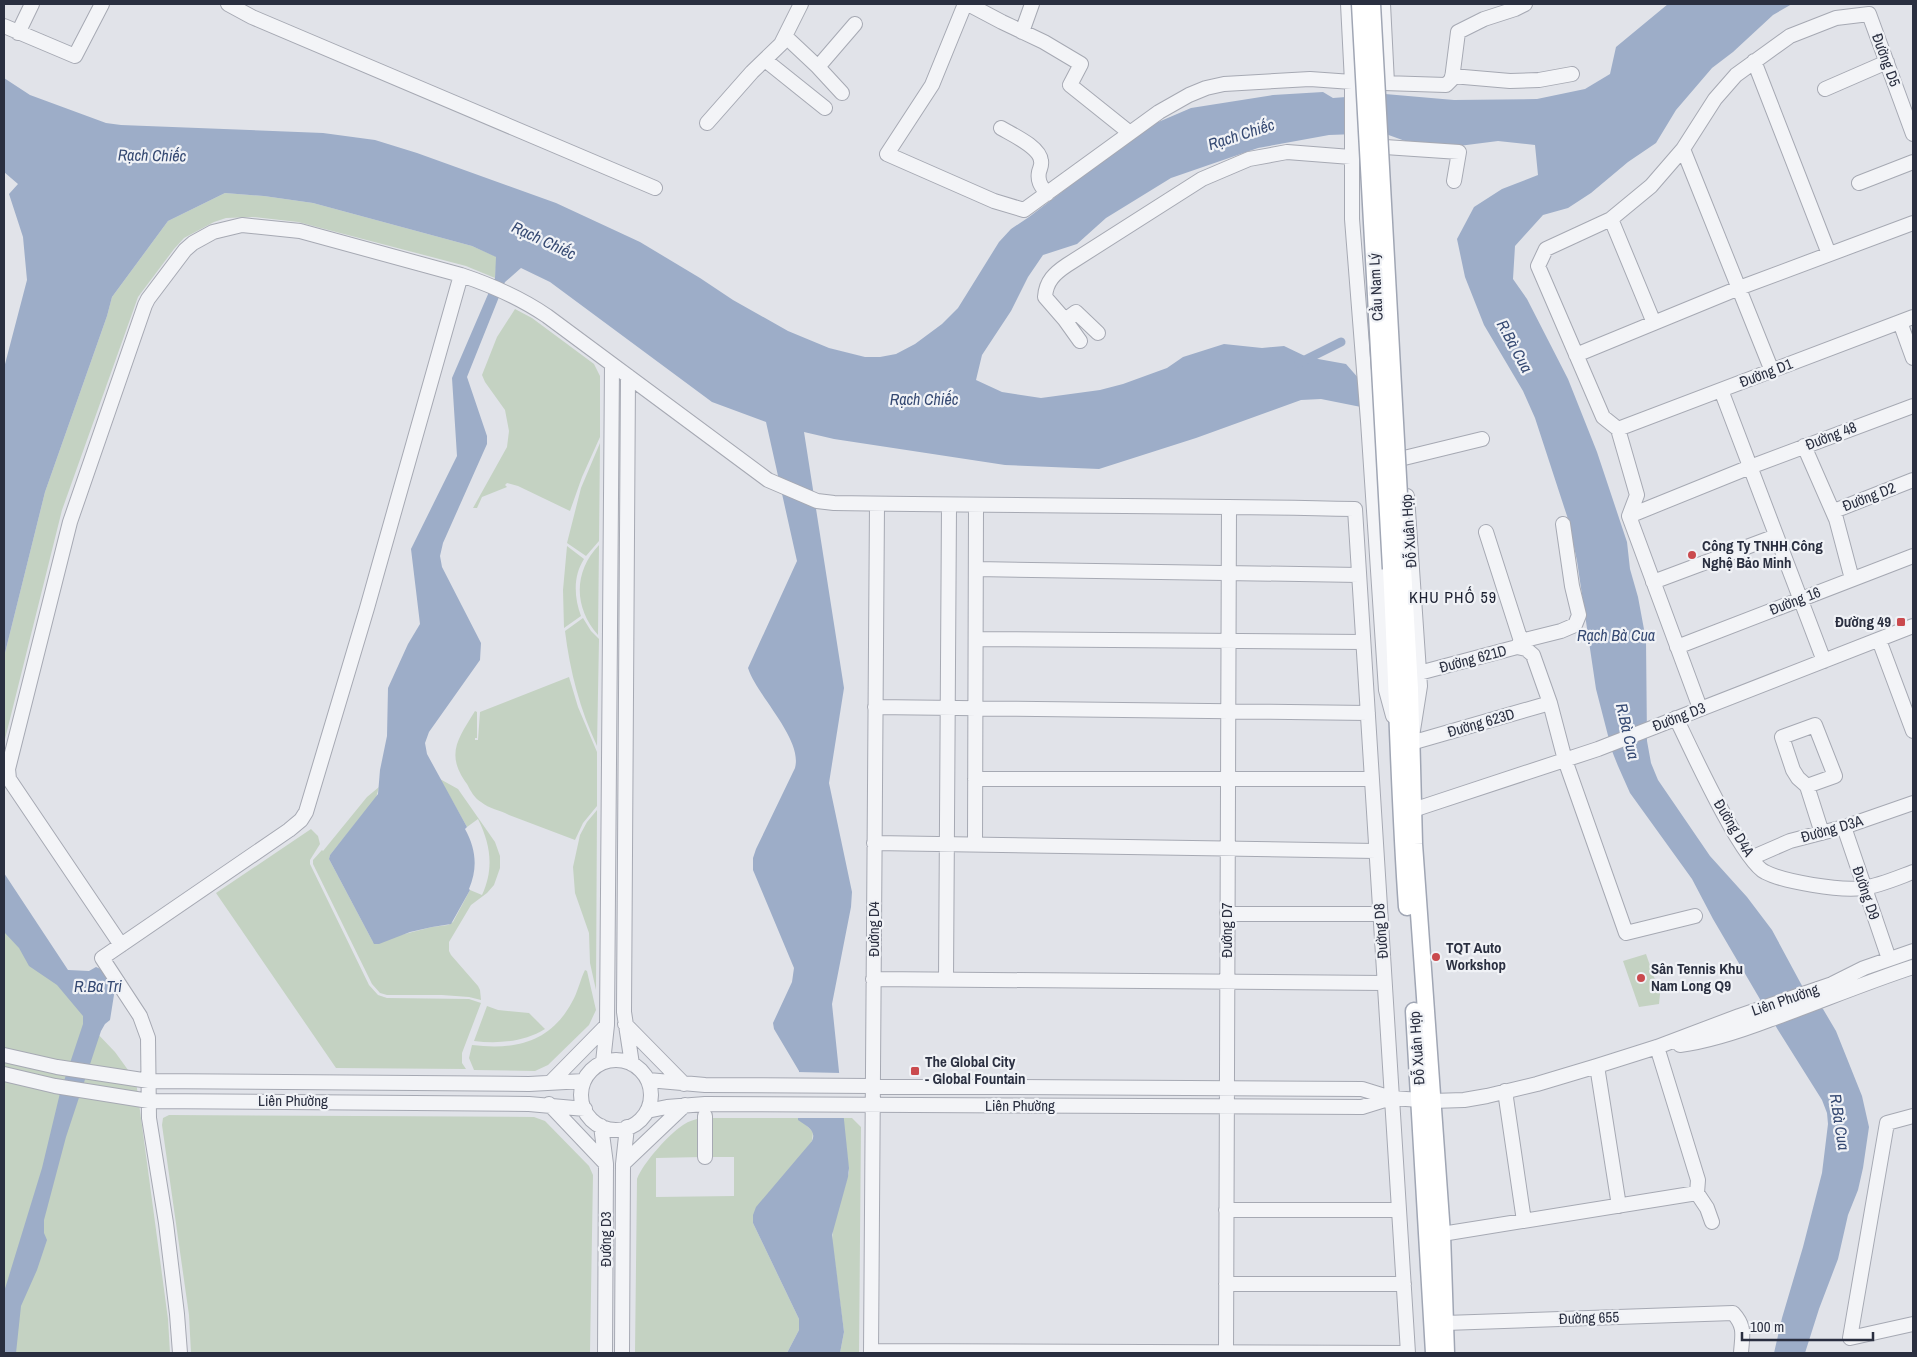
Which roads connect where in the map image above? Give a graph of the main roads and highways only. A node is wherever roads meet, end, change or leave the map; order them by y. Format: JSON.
{"nodes":[{"id":1,"x":1360,"y":4,"type":"edge"},
{"id":2,"x":1372,"y":4,"type":"edge"},
{"id":3,"x":1397,"y":569,"type":"junction"},
{"id":4,"x":1426,"y":1100,"type":"junction"},
{"id":5,"x":1434,"y":1353,"type":"edge"},
{"id":6,"x":1446,"y":1353,"type":"edge"}],
"edges":[{"from":1,"to":3,"type":"main road","name":"Cầu Nam Lý","bridge":true},
{"from":2,"to":3,"type":"main road","name":"Cầu Nam Lý","bridge":true},
{"from":3,"to":4,"type":"main road","name":"Đỗ Xuân Hợp"},
{"from":4,"to":5,"type":"main road","name":"Đỗ Xuân Hợp"},
{"from":4,"to":6,"type":"main road","name":"Đỗ Xuân Hợp"}]}
